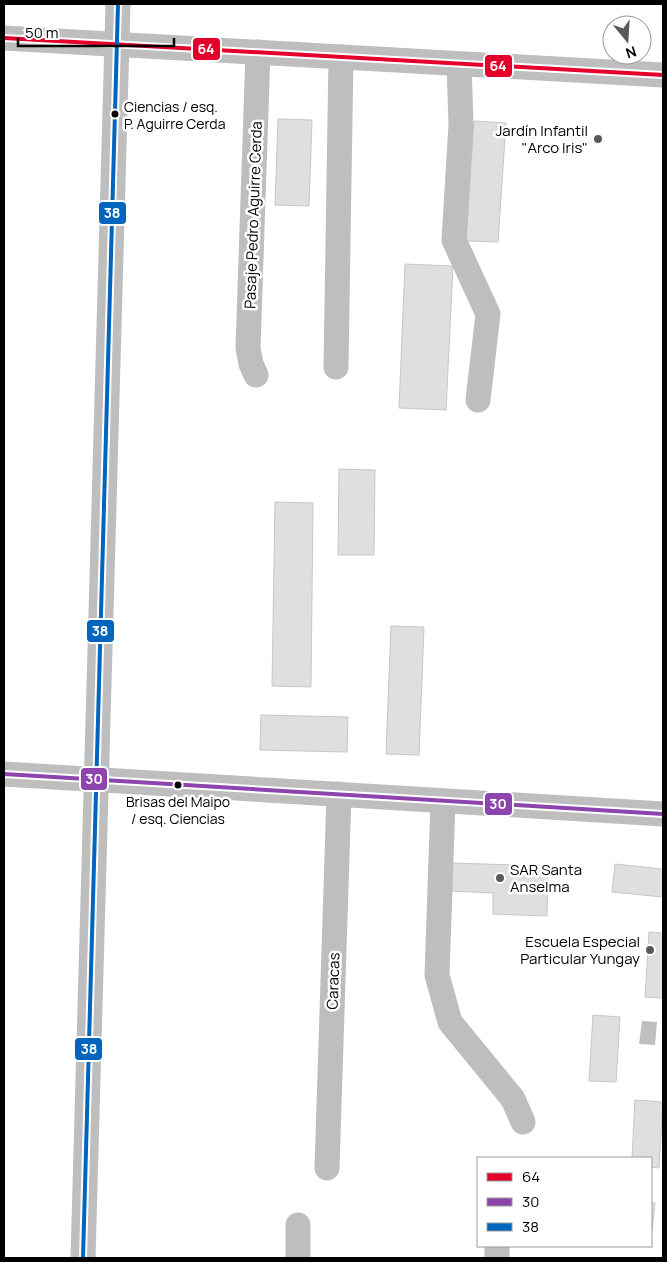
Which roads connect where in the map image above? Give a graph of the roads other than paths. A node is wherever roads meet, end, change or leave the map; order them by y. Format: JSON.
{"nodes":[{"id":1,"x":118,"y":4,"type":"edge"},
{"id":2,"x":4,"y":38,"type":"edge"},
{"id":3,"x":117,"y":44,"type":"junction"},
{"id":4,"x":258,"y":52,"type":"junction"},
{"id":5,"x":341,"y":57,"type":"junction"},
{"id":6,"x":459,"y":64,"type":"junction"},
{"id":7,"x":663,"y":75,"type":"edge"},
{"id":8,"x":336,"y":367,"type":"dead end"},
{"id":9,"x":256,"y":375,"type":"dead end"},
{"id":10,"x":478,"y":400,"type":"dead end"},
{"id":11,"x":4,"y":774,"type":"edge"},
{"id":12,"x":95,"y":779,"type":"junction"},
{"id":13,"x":339,"y":794,"type":"junction"},
{"id":14,"x":444,"y":800,"type":"junction"},
{"id":15,"x":663,"y":814,"type":"edge"},
{"id":16,"x":523,"y":1122,"type":"dead end"},
{"id":17,"x":328,"y":1168,"type":"dead end"},
{"id":18,"x":298,"y":1225,"type":"dead end"},
{"id":19,"x":83,"y":1258,"type":"edge"},
{"id":20,"x":298,"y":1258,"type":"edge"}],
"edges":[{"from":1,"to":3,"type":"street"},
{"from":2,"to":3,"type":"street"},
{"from":3,"to":4,"type":"street"},
{"from":3,"to":12,"type":"street"},
{"from":4,"to":5,"type":"street"},
{"from":4,"to":9,"type":"street","name":"Pasaje Pedro Aguirre Cerda"},
{"from":5,"to":6,"type":"street"},
{"from":5,"to":8,"type":"street"},
{"from":6,"to":7,"type":"street"},
{"from":6,"to":10,"type":"street"},
{"from":11,"to":12,"type":"street"},
{"from":12,"to":13,"type":"street"},
{"from":12,"to":19,"type":"street"},
{"from":13,"to":14,"type":"street"},
{"from":13,"to":17,"type":"street","name":"Caracas"},
{"from":14,"to":15,"type":"street"},
{"from":14,"to":16,"type":"street"},
{"from":18,"to":20,"type":"street"}]}
